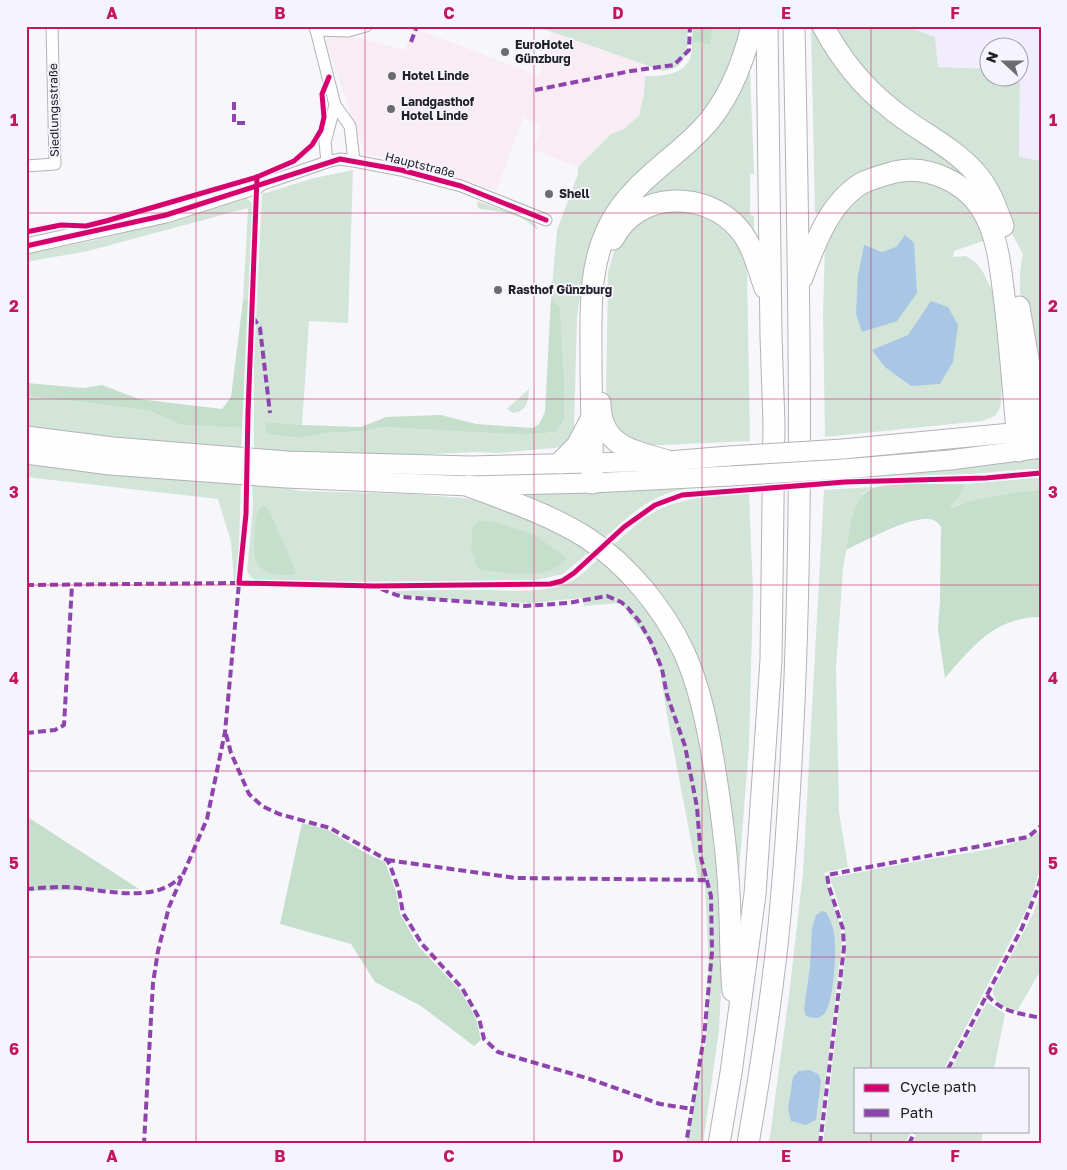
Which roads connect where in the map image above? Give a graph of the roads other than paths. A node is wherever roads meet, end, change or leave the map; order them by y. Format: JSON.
{"nodes":[{"id":1,"x":52,"y":26,"type":"edge"},
{"id":2,"x":366,"y":26,"type":"edge"},
{"id":3,"x":752,"y":26,"type":"edge"},
{"id":4,"x":767,"y":26,"type":"edge"},
{"id":5,"x":794,"y":26,"type":"edge"},
{"id":6,"x":823,"y":26,"type":"edge"},
{"id":7,"x":316,"y":28,"type":"edge"},
{"id":8,"x":335,"y":105,"type":"junction"},
{"id":9,"x":354,"y":160,"type":"junction"},
{"id":10,"x":327,"y":162,"type":"junction"},
{"id":11,"x":26,"y":166,"type":"edge"},
{"id":12,"x":257,"y":186,"type":"joint"},
{"id":13,"x":546,"y":220,"type":"dead end"},
{"id":14,"x":26,"y":246,"type":"edge"},
{"id":15,"x":798,"y":289,"type":"junction"},
{"id":16,"x":771,"y":307,"type":"junction"},
{"id":17,"x":1037,"y":396,"type":"edge"},
{"id":18,"x":592,"y":418,"type":"junction"},
{"id":19,"x":26,"y":436,"type":"edge"},
{"id":20,"x":1032,"y":440,"type":"edge"},
{"id":21,"x":26,"y":454,"type":"edge"},
{"id":22,"x":668,"y":461,"type":"junction"},
{"id":23,"x":560,"y":463,"type":"junction"},
{"id":24,"x":592,"y":473,"type":"junction"},
{"id":25,"x":470,"y":486,"type":"junction"},
{"id":26,"x":737,"y":1031,"type":"junction"},
{"id":27,"x":719,"y":1144,"type":"edge"},
{"id":28,"x":748,"y":1144,"type":"edge"}],
"edges":[{"from":1,"to":11,"type":"street","name":"Siedlungsstraße"},
{"from":2,"to":7,"type":"street"},
{"from":3,"to":18,"type":"highway"},
{"from":4,"to":16,"type":"highway"},
{"from":5,"to":15,"type":"highway"},
{"from":6,"to":17,"type":"highway"},
{"from":7,"to":8,"type":"street"},
{"from":8,"to":9,"type":"street"},
{"from":8,"to":10,"type":"street"},
{"from":9,"to":10,"type":"street","name":"Hauptstraße"},
{"from":9,"to":13,"type":"street","name":"Hauptstraße"},
{"from":10,"to":12,"type":"street","name":"Hauptstraße"},
{"from":12,"to":14,"type":"street"},
{"from":15,"to":20,"type":"highway"},
{"from":15,"to":28,"type":"highway"},
{"from":16,"to":22,"type":"highway"},
{"from":16,"to":26,"type":"highway"},
{"from":17,"to":20,"type":"highway"},
{"from":18,"to":23,"type":"highway"},
{"from":18,"to":24,"type":"highway"},
{"from":19,"to":23,"type":"main road"},
{"from":20,"to":22,"type":"main road","bridge":true},
{"from":20,"to":24,"type":"main road","bridge":true},
{"from":21,"to":25,"type":"main road"},
{"from":22,"to":24,"type":"main road"},
{"from":23,"to":24,"type":"main road"},
{"from":24,"to":25,"type":"main road"},
{"from":25,"to":26,"type":"highway"},
{"from":26,"to":27,"type":"highway"}]}
